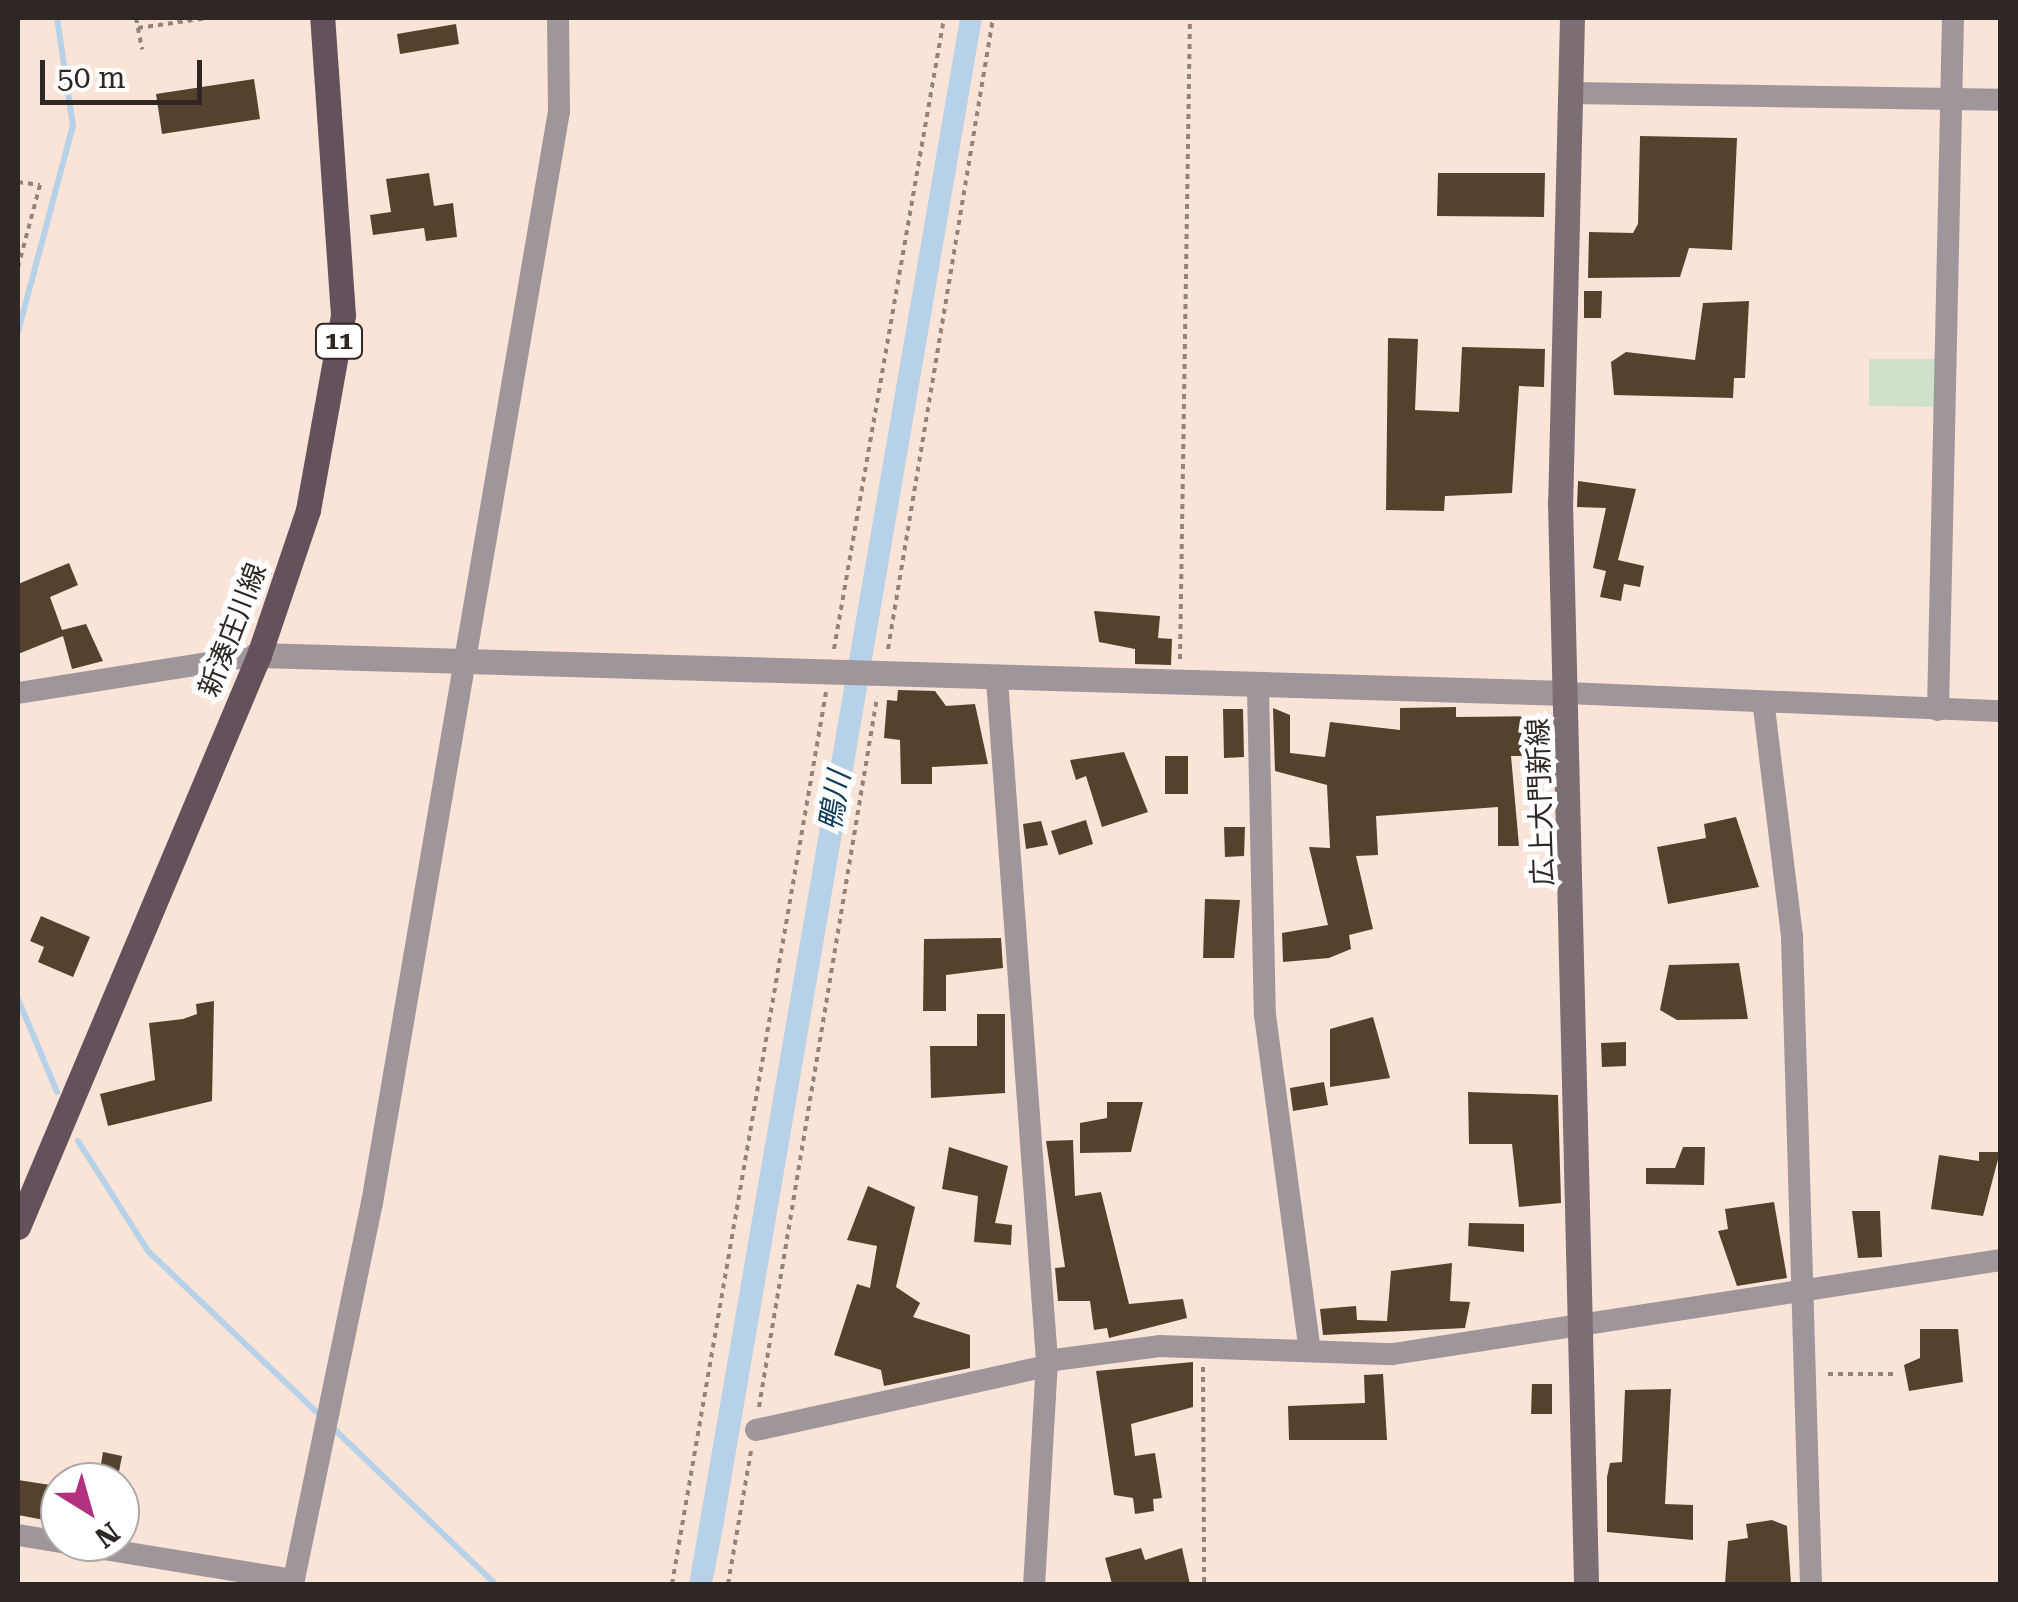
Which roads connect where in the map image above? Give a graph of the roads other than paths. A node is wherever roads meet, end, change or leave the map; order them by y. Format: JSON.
{"nodes":[{"id":1,"x":322,"y":18,"type":"edge"},
{"id":2,"x":558,"y":18,"type":"edge"},
{"id":3,"x":1572,"y":18,"type":"edge"},
{"id":4,"x":1953,"y":18,"type":"edge"},
{"id":5,"x":1571,"y":93,"type":"junction"},
{"id":6,"x":1952,"y":99,"type":"junction"},
{"id":7,"x":2000,"y":100,"type":"edge"},
{"id":8,"x":259,"y":654,"type":"junction"},
{"id":9,"x":459,"y":659,"type":"junction"},
{"id":10,"x":997,"y":680,"type":"junction"},
{"id":11,"x":1258,"y":688,"type":"junction"},
{"id":12,"x":18,"y":693,"type":"edge"},
{"id":13,"x":1567,"y":693,"type":"junction"},
{"id":14,"x":1764,"y":708,"type":"junction"},
{"id":15,"x":1938,"y":710,"type":"junction"},
{"id":16,"x":2000,"y":711,"type":"edge"},
{"id":17,"x":18,"y":1227,"type":"edge"},
{"id":18,"x":2000,"y":1260,"type":"edge"},
{"id":19,"x":1808,"y":1294,"type":"junction"},
{"id":20,"x":1584,"y":1329,"type":"junction"},
{"id":21,"x":1310,"y":1352,"type":"junction"},
{"id":22,"x":1047,"y":1363,"type":"junction"},
{"id":23,"x":756,"y":1430,"type":"road end"},
{"id":24,"x":18,"y":1535,"type":"edge"},
{"id":25,"x":293,"y":1582,"type":"edge"},
{"id":26,"x":1034,"y":1584,"type":"edge"},
{"id":27,"x":1586,"y":1584,"type":"edge"},
{"id":28,"x":1812,"y":1584,"type":"edge"}],
"edges":[{"from":1,"to":8,"type":"main road","name":"新湊庄川線","number":"11"},
{"from":2,"to":9,"type":"street"},
{"from":3,"to":5,"type":"main road","name":"広上大門新線"},
{"from":4,"to":6,"type":"street"},
{"from":5,"to":6,"type":"street"},
{"from":5,"to":13,"type":"main road","name":"広上大門新線"},
{"from":6,"to":7,"type":"street"},
{"from":6,"to":15,"type":"street"},
{"from":8,"to":9,"type":"street"},
{"from":8,"to":12,"type":"street"},
{"from":8,"to":17,"type":"main road","name":"新湊庄川線","number":"11"},
{"from":9,"to":10,"type":"street"},
{"from":9,"to":25,"type":"street"},
{"from":10,"to":11,"type":"street"},
{"from":10,"to":22,"type":"street"},
{"from":11,"to":13,"type":"street"},
{"from":11,"to":21,"type":"street"},
{"from":13,"to":14,"type":"street"},
{"from":13,"to":20,"type":"main road","name":"広上大門新線"},
{"from":14,"to":15,"type":"street"},
{"from":14,"to":19,"type":"street"},
{"from":15,"to":16,"type":"street"},
{"from":18,"to":19,"type":"street"},
{"from":19,"to":20,"type":"street"},
{"from":19,"to":28,"type":"street"},
{"from":20,"to":21,"type":"street"},
{"from":20,"to":27,"type":"main road","name":"広上大門新線"},
{"from":21,"to":22,"type":"street"},
{"from":22,"to":23,"type":"street"},
{"from":22,"to":26,"type":"street"},
{"from":24,"to":25,"type":"street"}]}
